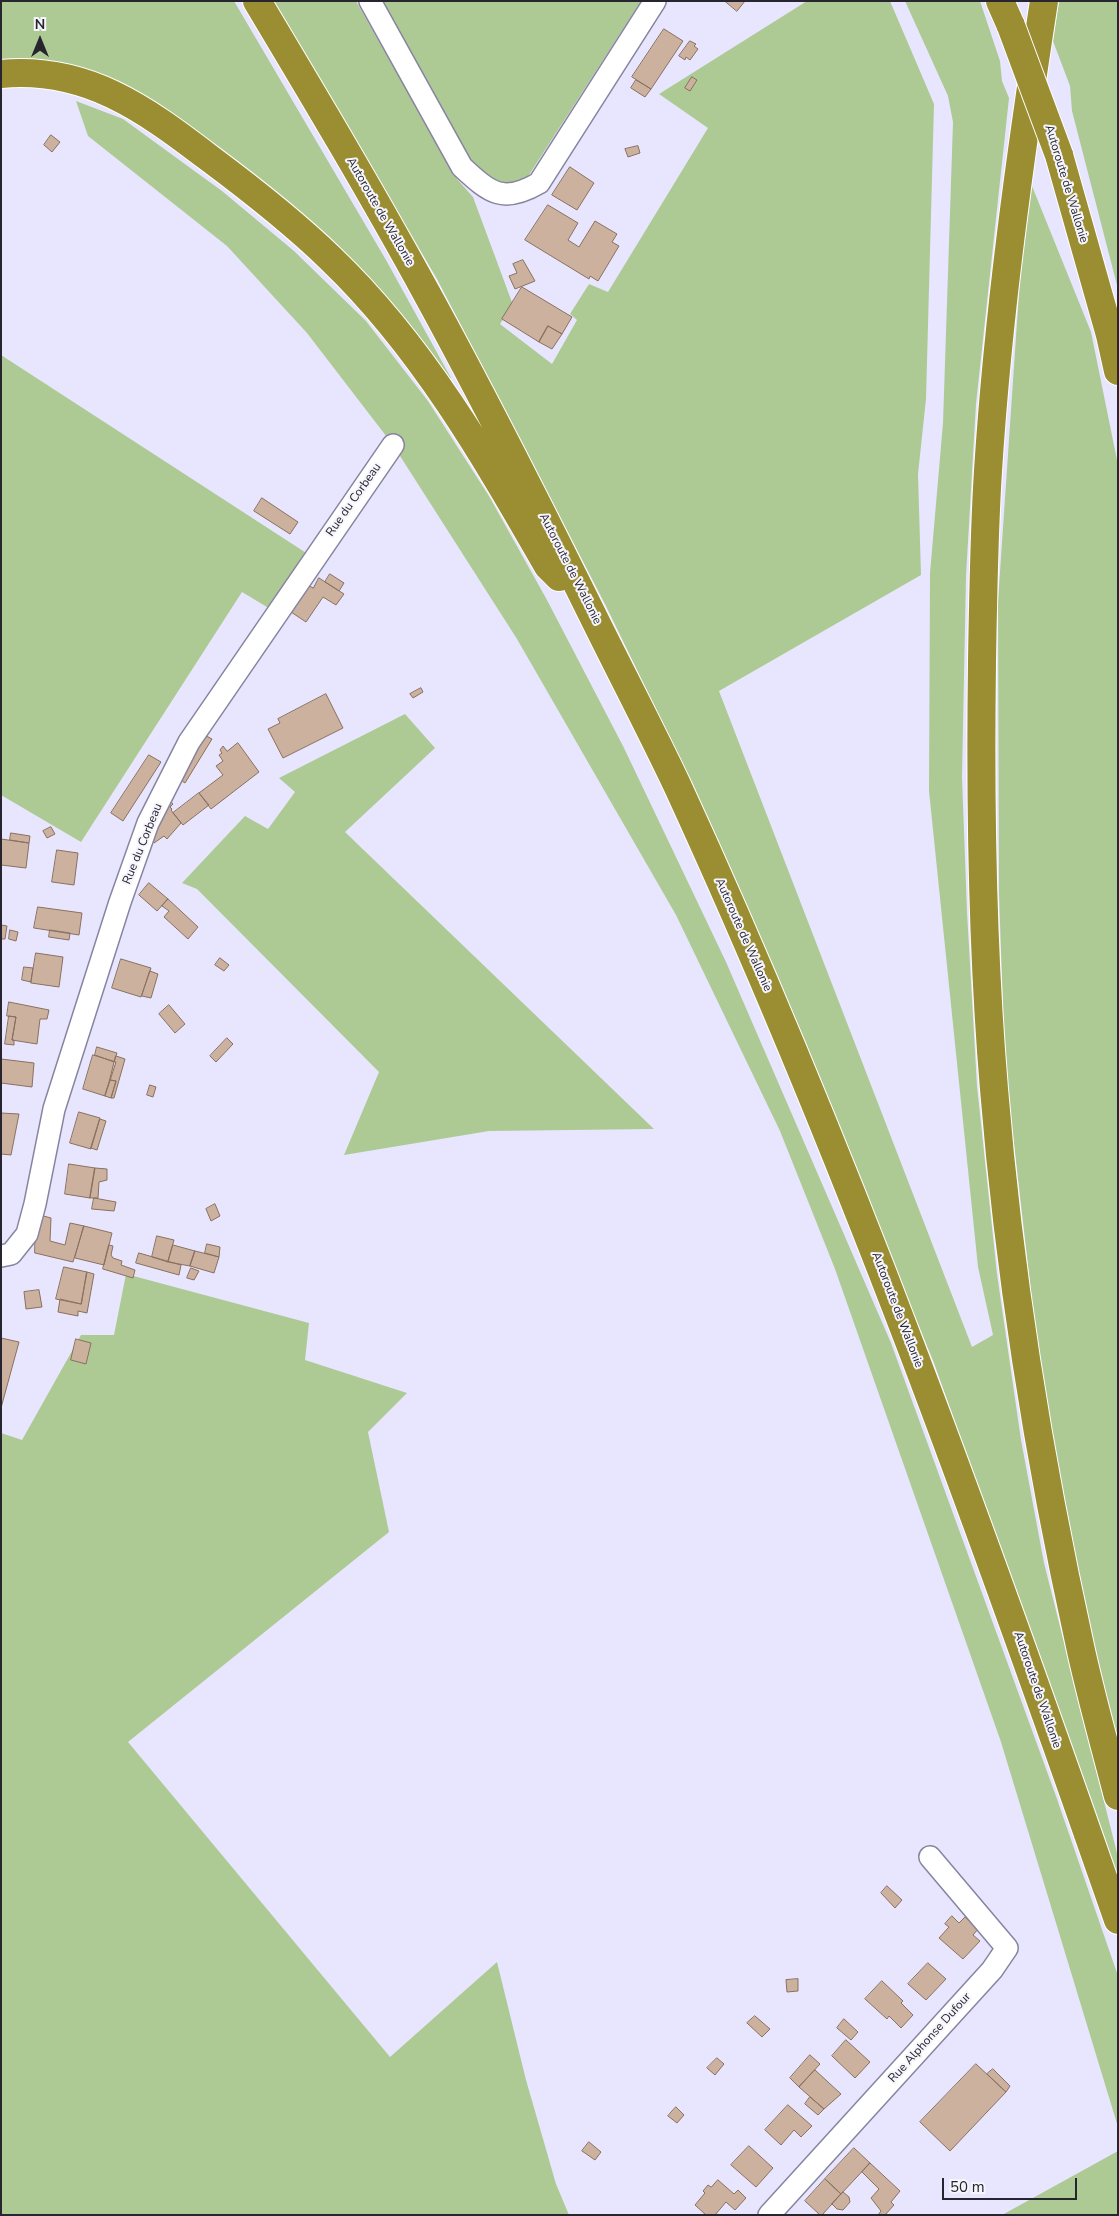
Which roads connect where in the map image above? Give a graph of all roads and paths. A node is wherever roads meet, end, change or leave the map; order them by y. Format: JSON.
{"nodes":[{"id":1,"x":257,"y":1,"type":"edge"},
{"id":2,"x":370,"y":1,"type":"edge"},
{"id":3,"x":655,"y":1,"type":"edge"},
{"id":4,"x":1000,"y":1,"type":"edge"},
{"id":5,"x":1044,"y":1,"type":"edge"},
{"id":6,"x":1,"y":74,"type":"edge"},
{"id":7,"x":1118,"y":372,"type":"edge"},
{"id":8,"x":393,"y":445,"type":"dead end"},
{"id":9,"x":585,"y":599,"type":"junction"},
{"id":10,"x":1,"y":1256,"type":"edge"},
{"id":11,"x":1118,"y":1796,"type":"edge"},
{"id":12,"x":930,"y":1857,"type":"dead end"},
{"id":13,"x":1118,"y":1920,"type":"edge"},
{"id":14,"x":769,"y":2215,"type":"edge"}],
"edges":[{"from":1,"to":9,"type":"highway","name":"Autoroute de Wallonie"},
{"from":2,"to":3,"type":"street"},
{"from":4,"to":7,"type":"highway","name":"Autoroute de Wallonie","bridge":true},
{"from":5,"to":11,"type":"highway"},
{"from":6,"to":9,"type":"highway"},
{"from":8,"to":10,"type":"street","name":"Rue du Corbeau"},
{"from":9,"to":13,"type":"highway","name":"Autoroute de Wallonie"},
{"from":12,"to":14,"type":"street","name":"Rue Alphonse Dufour"}]}
